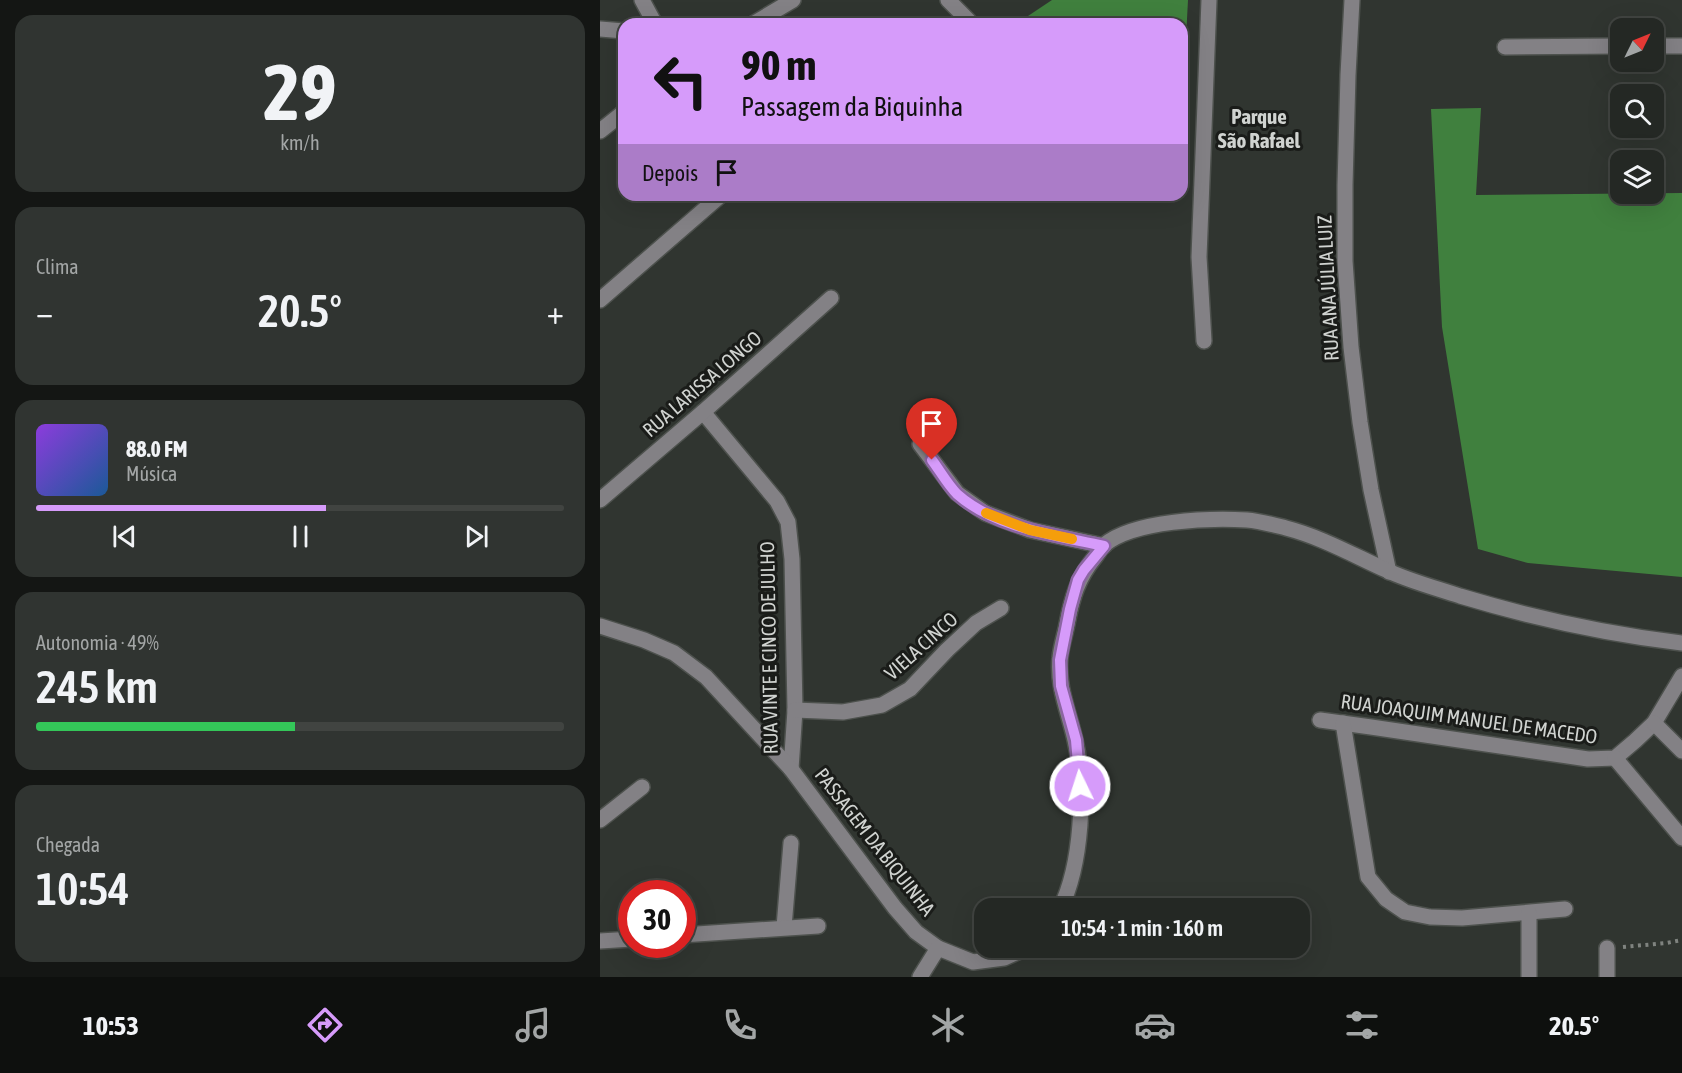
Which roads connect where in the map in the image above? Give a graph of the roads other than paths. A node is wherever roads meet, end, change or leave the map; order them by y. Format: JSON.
{"nodes":[{"id":1,"x":642,"y":0,"type":"edge"},
{"id":2,"x":793,"y":0,"type":"edge"},
{"id":3,"x":948,"y":0,"type":"edge"},
{"id":4,"x":1209,"y":0,"type":"edge"},
{"id":5,"x":1352,"y":0,"type":"edge"},
{"id":6,"x":652,"y":18,"type":"edge"},
{"id":7,"x":763,"y":18,"type":"edge"},
{"id":8,"x":966,"y":18,"type":"edge"},
{"id":9,"x":600,"y":29,"type":"edge"},
{"id":10,"x":618,"y":30,"type":"edge"},
{"id":11,"x":1610,"y":46,"type":"edge"},
{"id":12,"x":1664,"y":46,"type":"edge"},
{"id":13,"x":1682,"y":46,"type":"edge"},
{"id":14,"x":1505,"y":47,"type":"dead end"},
{"id":15,"x":618,"y":117,"type":"edge"},
{"id":16,"x":600,"y":131,"type":"edge"},
{"id":17,"x":714,"y":201,"type":"edge"},
{"id":18,"x":831,"y":298,"type":"dead end"},
{"id":19,"x":600,"y":300,"type":"edge"},
{"id":20,"x":1204,"y":341,"type":"dead end"},
{"id":21,"x":703,"y":412,"type":"junction"},
{"id":22,"x":920,"y":444,"type":"dead end"},
{"id":23,"x":600,"y":500,"type":"edge"},
{"id":24,"x":1104,"y":546,"type":"junction"},
{"id":25,"x":1389,"y":572,"type":"junction"},
{"id":26,"x":1000,"y":608,"type":"dead end"},
{"id":27,"x":600,"y":626,"type":"edge"},
{"id":28,"x":1682,"y":643,"type":"edge"},
{"id":29,"x":1682,"y":676,"type":"edge"},
{"id":30,"x":795,"y":710,"type":"junction"},
{"id":31,"x":1320,"y":720,"type":"dead end"},
{"id":32,"x":1343,"y":723,"type":"junction"},
{"id":33,"x":1654,"y":723,"type":"junction"},
{"id":34,"x":1682,"y":751,"type":"edge"},
{"id":35,"x":1615,"y":758,"type":"junction"},
{"id":36,"x":791,"y":769,"type":"junction"},
{"id":37,"x":642,"y":787,"type":"dead end"},
{"id":38,"x":600,"y":820,"type":"edge"},
{"id":39,"x":1682,"y":838,"type":"edge"},
{"id":40,"x":791,"y":843,"type":"dead end"},
{"id":41,"x":1066,"y":898,"type":"edge"},
{"id":42,"x":1565,"y":909,"type":"dead end"},
{"id":43,"x":1529,"y":913,"type":"junction"},
{"id":44,"x":818,"y":926,"type":"dead end"},
{"id":45,"x":784,"y":927,"type":"junction"},
{"id":46,"x":696,"y":934,"type":"edge"},
{"id":47,"x":618,"y":940,"type":"edge"},
{"id":48,"x":600,"y":941,"type":"edge"},
{"id":49,"x":938,"y":948,"type":"junction"},
{"id":50,"x":1607,"y":948,"type":"road end"},
{"id":51,"x":1004,"y":958,"type":"edge"},
{"id":52,"x":920,"y":977,"type":"edge"},
{"id":53,"x":1529,"y":977,"type":"edge"},
{"id":54,"x":1607,"y":977,"type":"edge"}],
"edges":[{"from":1,"to":6,"type":"street"},
{"from":2,"to":7,"type":"street"},
{"from":3,"to":8,"type":"street"},
{"from":4,"to":20,"type":"street"},
{"from":5,"to":25,"type":"street","name":"RUA ANA JÚLIA LUIZ"},
{"from":9,"to":10,"type":"street"},
{"from":11,"to":14,"type":"street"},
{"from":12,"to":13,"type":"street"},
{"from":15,"to":16,"type":"street"},
{"from":17,"to":19,"type":"street"},
{"from":18,"to":21,"type":"street","name":"RUA LARISSA LONGO"},
{"from":21,"to":23,"type":"street","name":"RUA LARISSA LONGO"},
{"from":21,"to":30,"type":"street","name":"RUA VINTE E CINCO DE JULHO"},
{"from":22,"to":24,"type":"street"},
{"from":24,"to":25,"type":"street"},
{"from":24,"to":41,"type":"street"},
{"from":25,"to":28,"type":"street"},
{"from":26,"to":30,"type":"street","name":"VIELA CINCO"},
{"from":27,"to":36,"type":"street","name":"PASSAGEM DA BIQUINHA"},
{"from":29,"to":33,"type":"street","name":"RUA JOAQUIM MANUEL DE MACEDO"},
{"from":30,"to":36,"type":"street","name":"RUA VINTE E CINCO DE JULHO"},
{"from":31,"to":32,"type":"street","name":"RUA JOAQUIM MANUEL DE MACEDO"},
{"from":32,"to":35,"type":"street","name":"RUA JOAQUIM MANUEL DE MACEDO"},
{"from":32,"to":43,"type":"street"},
{"from":33,"to":34,"type":"street"},
{"from":33,"to":35,"type":"street","name":"RUA JOAQUIM MANUEL DE MACEDO"},
{"from":35,"to":39,"type":"street"},
{"from":36,"to":49,"type":"street","name":"PASSAGEM DA BIQUINHA"},
{"from":37,"to":38,"type":"street"},
{"from":40,"to":45,"type":"street"},
{"from":42,"to":43,"type":"street"},
{"from":43,"to":53,"type":"street"},
{"from":44,"to":45,"type":"street"},
{"from":45,"to":46,"type":"street"},
{"from":47,"to":48,"type":"street"},
{"from":49,"to":51,"type":"street","name":"PASSAGEM DA BIQUINHA"},
{"from":49,"to":52,"type":"street"},
{"from":50,"to":54,"type":"street"}]}
